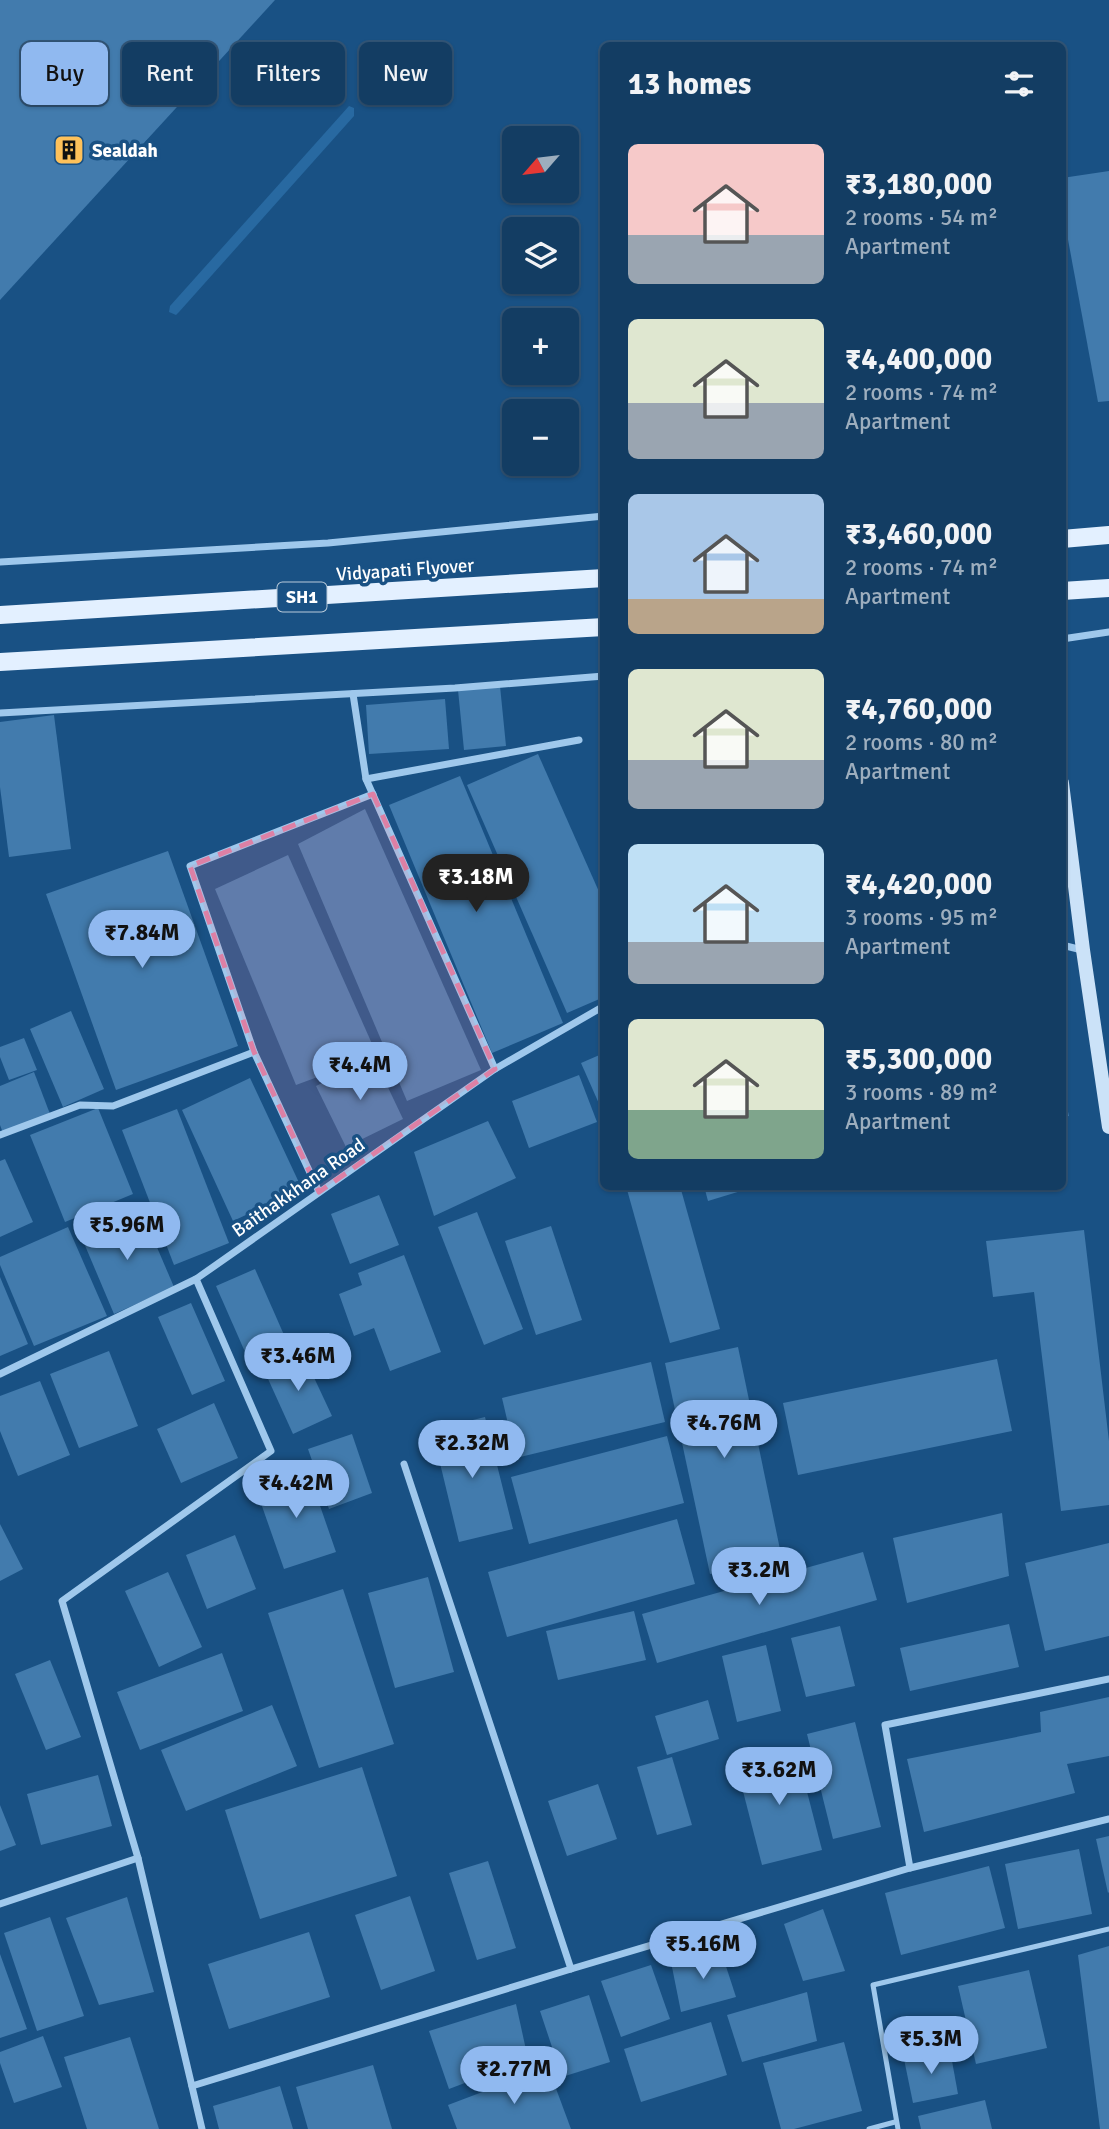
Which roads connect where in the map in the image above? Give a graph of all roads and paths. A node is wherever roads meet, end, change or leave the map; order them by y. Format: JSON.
{"nodes":[{"id":1,"x":600,"y":516,"type":"edge"},
{"id":2,"x":1109,"y":535,"type":"edge"},
{"id":3,"x":1066,"y":539,"type":"edge"},
{"id":4,"x":0,"y":562,"type":"edge"},
{"id":5,"x":600,"y":578,"type":"edge"},
{"id":6,"x":1109,"y":588,"type":"edge"},
{"id":7,"x":1066,"y":591,"type":"edge"},
{"id":8,"x":0,"y":615,"type":"edge"},
{"id":9,"x":600,"y":627,"type":"edge"},
{"id":10,"x":1109,"y":632,"type":"edge"},
{"id":11,"x":1066,"y":638,"type":"edge"},
{"id":12,"x":0,"y":662,"type":"edge"},
{"id":13,"x":600,"y":676,"type":"edge"},
{"id":14,"x":353,"y":694,"type":"junction"},
{"id":15,"x":0,"y":713,"type":"edge"},
{"id":16,"x":579,"y":740,"type":"dead end"},
{"id":17,"x":366,"y":779,"type":"junction"},
{"id":18,"x":373,"y":794,"type":"junction"},
{"id":19,"x":1066,"y":815,"type":"edge"},
{"id":20,"x":1066,"y":946,"type":"edge"},
{"id":21,"x":1083,"y":950,"type":"junction"},
{"id":22,"x":600,"y":1008,"type":"edge"},
{"id":23,"x":254,"y":1052,"type":"junction"},
{"id":24,"x":495,"y":1069,"type":"junction"},
{"id":25,"x":1109,"y":1127,"type":"edge"},
{"id":26,"x":0,"y":1135,"type":"edge"},
{"id":27,"x":318,"y":1192,"type":"junction"},
{"id":28,"x":196,"y":1279,"type":"junction"},
{"id":29,"x":0,"y":1374,"type":"edge"},
{"id":30,"x":404,"y":1464,"type":"dead end"},
{"id":31,"x":1109,"y":1679,"type":"edge"},
{"id":32,"x":1109,"y":1819,"type":"edge"},
{"id":33,"x":138,"y":1858,"type":"junction"},
{"id":34,"x":910,"y":1868,"type":"junction"},
{"id":35,"x":0,"y":1904,"type":"edge"},
{"id":36,"x":1109,"y":1929,"type":"edge"},
{"id":37,"x":571,"y":1969,"type":"junction"},
{"id":38,"x":192,"y":2086,"type":"junction"},
{"id":39,"x":895,"y":2122,"type":"junction"},
{"id":40,"x":202,"y":2129,"type":"edge"},
{"id":41,"x":869,"y":2129,"type":"edge"},
{"id":42,"x":898,"y":2129,"type":"edge"}],
"edges":[{"from":1,"to":4,"type":"street"},
{"from":2,"to":3,"type":"main road","bridge":true},
{"from":5,"to":8,"type":"main road","name":"Vidyapati Flyover","number":"SH1"},
{"from":6,"to":7,"type":"main road","bridge":true},
{"from":9,"to":12,"type":"main road"},
{"from":10,"to":11,"type":"street"},
{"from":13,"to":14,"type":"street"},
{"from":14,"to":15,"type":"street"},
{"from":14,"to":17,"type":"street"},
{"from":16,"to":17,"type":"street"},
{"from":17,"to":18,"type":"street"},
{"from":18,"to":23,"type":"street"},
{"from":18,"to":24,"type":"street"},
{"from":19,"to":21,"type":"street"},
{"from":20,"to":21,"type":"street"},
{"from":21,"to":25,"type":"street"},
{"from":22,"to":24,"type":"street","name":"Baithakkhana Road"},
{"from":23,"to":26,"type":"street"},
{"from":23,"to":27,"type":"street"},
{"from":24,"to":27,"type":"street","name":"Baithakkhana Road"},
{"from":27,"to":28,"type":"street","name":"Baithakkhana Road"},
{"from":28,"to":29,"type":"street","name":"Baithakkhana Road"},
{"from":28,"to":33,"type":"street"},
{"from":30,"to":37,"type":"street"},
{"from":31,"to":34,"type":"street"},
{"from":32,"to":34,"type":"street"},
{"from":33,"to":35,"type":"street"},
{"from":33,"to":38,"type":"street"},
{"from":34,"to":37,"type":"street"},
{"from":36,"to":39,"type":"lane"},
{"from":37,"to":38,"type":"street"},
{"from":38,"to":40,"type":"street"},
{"from":39,"to":41,"type":"lane"},
{"from":39,"to":42,"type":"lane"}]}
